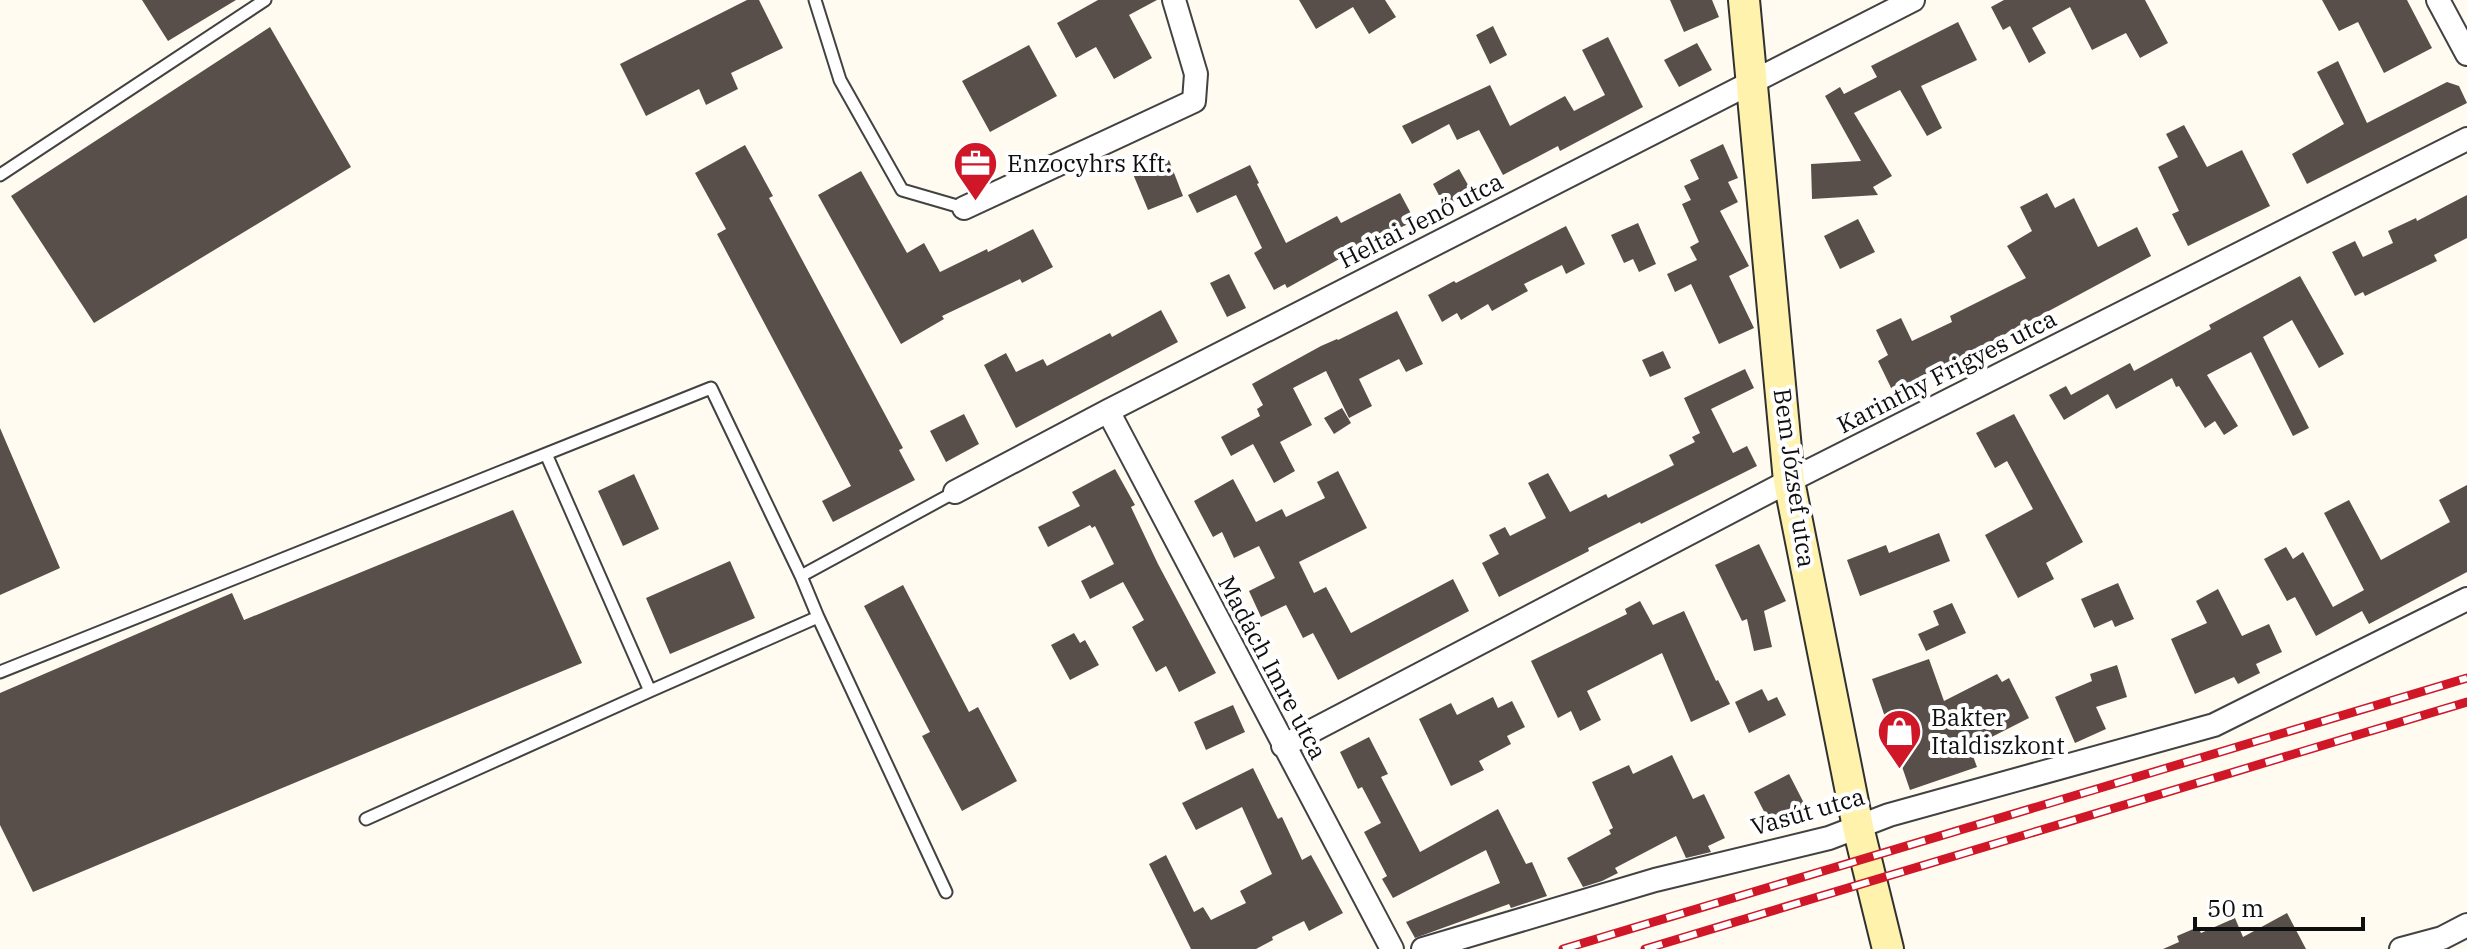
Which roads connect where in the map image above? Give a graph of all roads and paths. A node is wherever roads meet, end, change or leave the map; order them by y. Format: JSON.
{"nodes":[{"id":1,"x":265,"y":0,"type":"edge"},
{"id":2,"x":815,"y":0,"type":"edge"},
{"id":3,"x":1174,"y":0,"type":"edge"},
{"id":4,"x":1744,"y":0,"type":"edge"},
{"id":5,"x":1913,"y":0,"type":"edge"},
{"id":6,"x":2438,"y":0,"type":"edge"},
{"id":7,"x":2467,"y":54,"type":"edge"},
{"id":8,"x":1750,"y":82,"type":"junction"},
{"id":9,"x":2467,"y":139,"type":"edge"},
{"id":10,"x":0,"y":175,"type":"edge"},
{"id":11,"x":964,"y":208,"type":"joint"},
{"id":12,"x":1108,"y":411,"type":"junction"},
{"id":13,"x":546,"y":454,"type":"junction"},
{"id":14,"x":1789,"y":481,"type":"junction"},
{"id":15,"x":955,"y":492,"type":"joint"},
{"id":16,"x":801,"y":576,"type":"junction"},
{"id":17,"x":2467,"y":599,"type":"edge"},
{"id":18,"x":818,"y":617,"type":"junction"},
{"id":19,"x":0,"y":672,"type":"edge"},
{"id":20,"x":650,"y":691,"type":"junction"},
{"id":21,"x":1283,"y":746,"type":"junction"},
{"id":22,"x":366,"y":819,"type":"dead end"},
{"id":23,"x":1858,"y":827,"type":"junction"},
{"id":24,"x":946,"y":892,"type":"dead end"},
{"id":25,"x":2467,"y":925,"type":"edge"},
{"id":26,"x":1392,"y":949,"type":"edge"},
{"id":27,"x":1423,"y":949,"type":"edge"},
{"id":28,"x":1888,"y":949,"type":"edge"},
{"id":29,"x":2401,"y":949,"type":"edge"}],
"edges":[{"from":1,"to":10,"type":"lane"},
{"from":2,"to":11,"type":"lane"},
{"from":3,"to":11,"type":"street"},
{"from":4,"to":8,"type":"main road","name":"Bem József utca"},
{"from":5,"to":8,"type":"street","name":"Heltai Jenő utca"},
{"from":6,"to":7,"type":"street"},
{"from":8,"to":12,"type":"street","name":"Heltai Jenő utca"},
{"from":8,"to":14,"type":"main road","name":"Bem József utca"},
{"from":9,"to":14,"type":"street","name":"Karinthy Frigyes utca"},
{"from":12,"to":15,"type":"street","name":"Heltai Jenő utca"},
{"from":12,"to":21,"type":"street","name":"Madách Imre utca"},
{"from":13,"to":16,"type":"lane"},
{"from":13,"to":19,"type":"lane"},
{"from":13,"to":20,"type":"lane"},
{"from":14,"to":21,"type":"street","name":"Karinthy Frigyes utca"},
{"from":14,"to":23,"type":"main road","name":"Bem József utca"},
{"from":15,"to":16,"type":"lane"},
{"from":16,"to":18,"type":"lane"},
{"from":17,"to":23,"type":"street","name":"Vasút utca"},
{"from":18,"to":20,"type":"lane"},
{"from":18,"to":24,"type":"lane"},
{"from":20,"to":22,"type":"lane"},
{"from":21,"to":26,"type":"street","name":"Madách Imre utca"},
{"from":23,"to":27,"type":"street","name":"Vasút utca"},
{"from":23,"to":28,"type":"main road","name":"Bem József utca"},
{"from":25,"to":29,"type":"street"}]}
